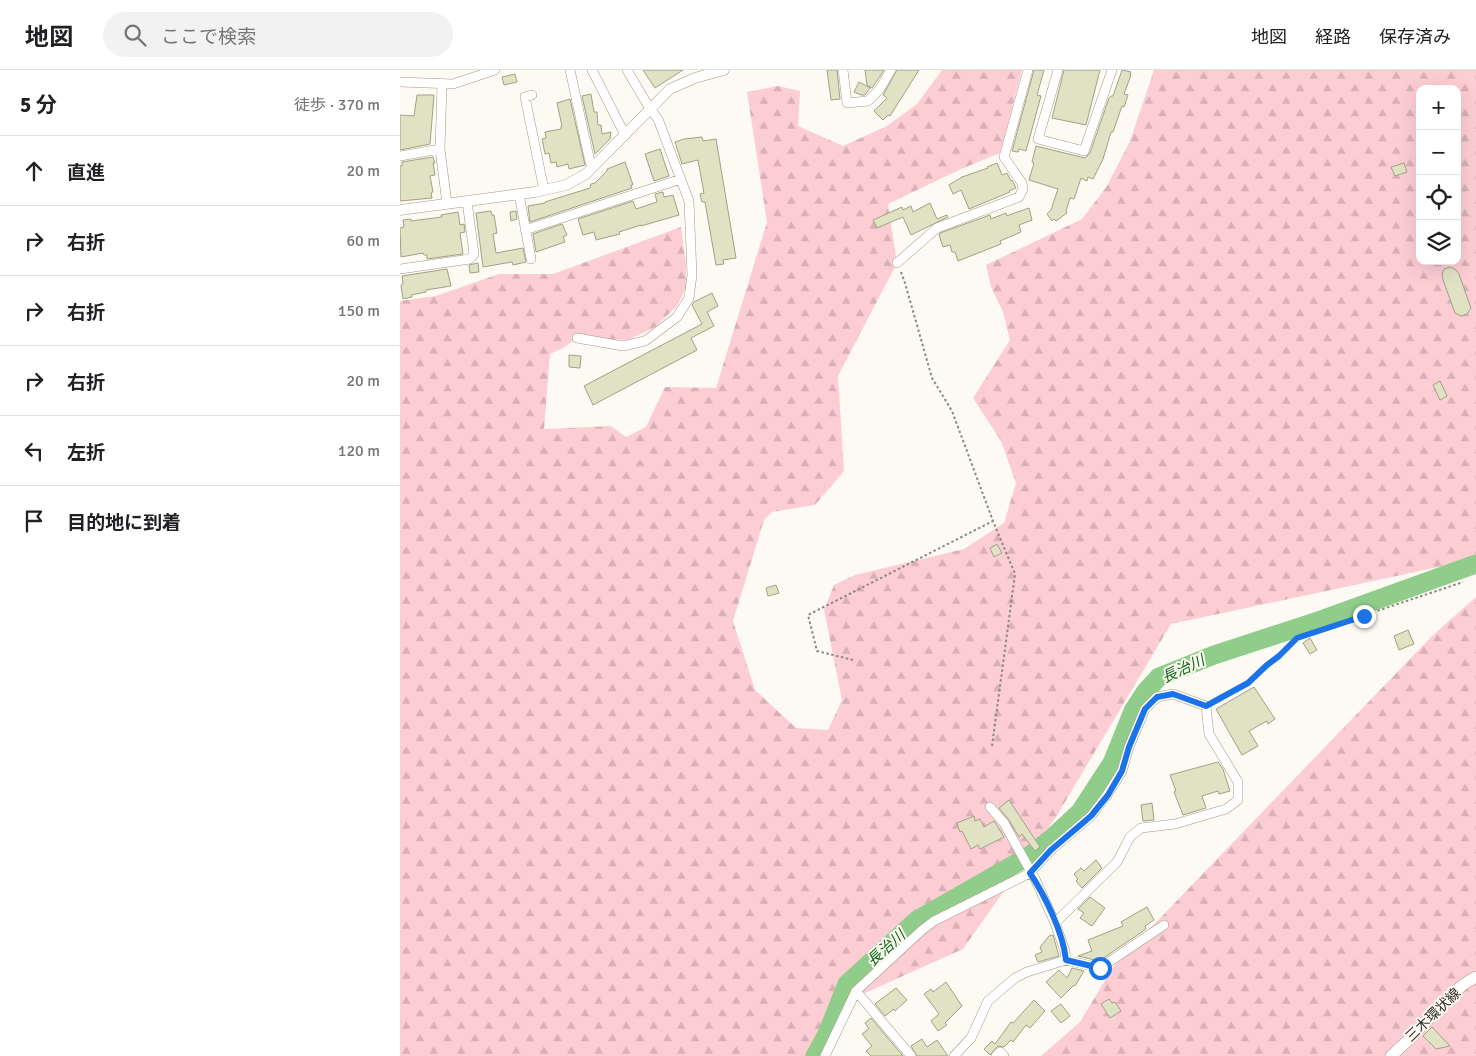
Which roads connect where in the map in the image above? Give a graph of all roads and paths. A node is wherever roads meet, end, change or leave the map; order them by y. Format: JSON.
{"nodes":[{"id":1,"x":495,"y":70,"type":"edge"},
{"id":2,"x":570,"y":70,"type":"edge"},
{"id":3,"x":592,"y":70,"type":"edge"},
{"id":4,"x":628,"y":70,"type":"edge"},
{"id":5,"x":724,"y":70,"type":"edge"},
{"id":6,"x":843,"y":70,"type":"edge"},
{"id":7,"x":891,"y":70,"type":"edge"},
{"id":8,"x":1028,"y":70,"type":"edge"},
{"id":9,"x":1058,"y":70,"type":"edge"},
{"id":10,"x":1112,"y":70,"type":"edge"},
{"id":11,"x":400,"y":82,"type":"edge"},
{"id":12,"x":442,"y":84,"type":"junction"},
{"id":13,"x":532,"y":95,"type":"dead end"},
{"id":14,"x":650,"y":109,"type":"junction"},
{"id":15,"x":625,"y":134,"type":"junction"},
{"id":16,"x":440,"y":150,"type":"junction"},
{"id":17,"x":400,"y":156,"type":"edge"},
{"id":18,"x":594,"y":165,"type":"junction"},
{"id":19,"x":681,"y":179,"type":"junction"},
{"id":20,"x":544,"y":190,"type":"junction"},
{"id":21,"x":519,"y":194,"type":"junction"},
{"id":22,"x":466,"y":201,"type":"junction"},
{"id":23,"x":447,"y":204,"type":"junction"},
{"id":24,"x":400,"y":210,"type":"edge"},
{"id":25,"x":525,"y":230,"type":"junction"},
{"id":26,"x":531,"y":260,"type":"dead end"},
{"id":27,"x":897,"y":263,"type":"joint"},
{"id":28,"x":400,"y":269,"type":"edge"},
{"id":29,"x":577,"y":338,"type":"dead end"},
{"id":30,"x":993,"y":521,"type":"junction"},
{"id":31,"x":1463,"y":582,"type":"dead end"},
{"id":32,"x":853,"y":660,"type":"dead end"},
{"id":33,"x":1206,"y":706,"type":"junction"},
{"id":34,"x":992,"y":746,"type":"dead end"},
{"id":35,"x":990,"y":807,"type":"dead end"},
{"id":36,"x":1030,"y":873,"type":"junction"},
{"id":37,"x":1055,"y":923,"type":"junction"},
{"id":38,"x":1164,"y":925,"type":"dead end"},
{"id":39,"x":1066,"y":960,"type":"junction"},
{"id":40,"x":1476,"y":977,"type":"edge"},
{"id":41,"x":856,"y":991,"type":"junction"},
{"id":42,"x":825,"y":1056,"type":"edge"},
{"id":43,"x":911,"y":1056,"type":"edge"},
{"id":44,"x":954,"y":1056,"type":"edge"},
{"id":45,"x":996,"y":1056,"type":"edge"},
{"id":46,"x":1004,"y":1056,"type":"edge"},
{"id":47,"x":1391,"y":1056,"type":"edge"}],
"edges":[{"from":1,"to":12,"type":"street"},
{"from":2,"to":18,"type":"street"},
{"from":3,"to":15,"type":"street"},
{"from":4,"to":14,"type":"street"},
{"from":5,"to":14,"type":"street"},
{"from":6,"to":7,"type":"street"},
{"from":8,"to":27,"type":"street"},
{"from":9,"to":10,"type":"street"},
{"from":11,"to":12,"type":"street"},
{"from":12,"to":16,"type":"street"},
{"from":13,"to":20,"type":"street"},
{"from":14,"to":15,"type":"street"},
{"from":14,"to":19,"type":"street"},
{"from":15,"to":18,"type":"street"},
{"from":16,"to":17,"type":"street"},
{"from":16,"to":23,"type":"street"},
{"from":18,"to":20,"type":"street"},
{"from":19,"to":25,"type":"street"},
{"from":19,"to":29,"type":"street"},
{"from":20,"to":21,"type":"street"},
{"from":21,"to":22,"type":"street"},
{"from":21,"to":25,"type":"street"},
{"from":22,"to":23,"type":"street"},
{"from":22,"to":28,"type":"street"},
{"from":23,"to":24,"type":"street"},
{"from":25,"to":26,"type":"street"},
{"from":27,"to":30,"type":"path"},
{"from":30,"to":32,"type":"path"},
{"from":30,"to":34,"type":"path"},
{"from":31,"to":33,"type":"path"},
{"from":33,"to":36,"type":"street"},
{"from":33,"to":37,"type":"street"},
{"from":35,"to":36,"type":"street"},
{"from":36,"to":37,"type":"street"},
{"from":36,"to":41,"type":"street"},
{"from":37,"to":39,"type":"street"},
{"from":38,"to":39,"type":"street"},
{"from":39,"to":44,"type":"street"},
{"from":40,"to":47,"type":"main road","name":"三木環状線"},
{"from":41,"to":42,"type":"street"},
{"from":41,"to":43,"type":"street"},
{"from":45,"to":46,"type":"street"}]}
